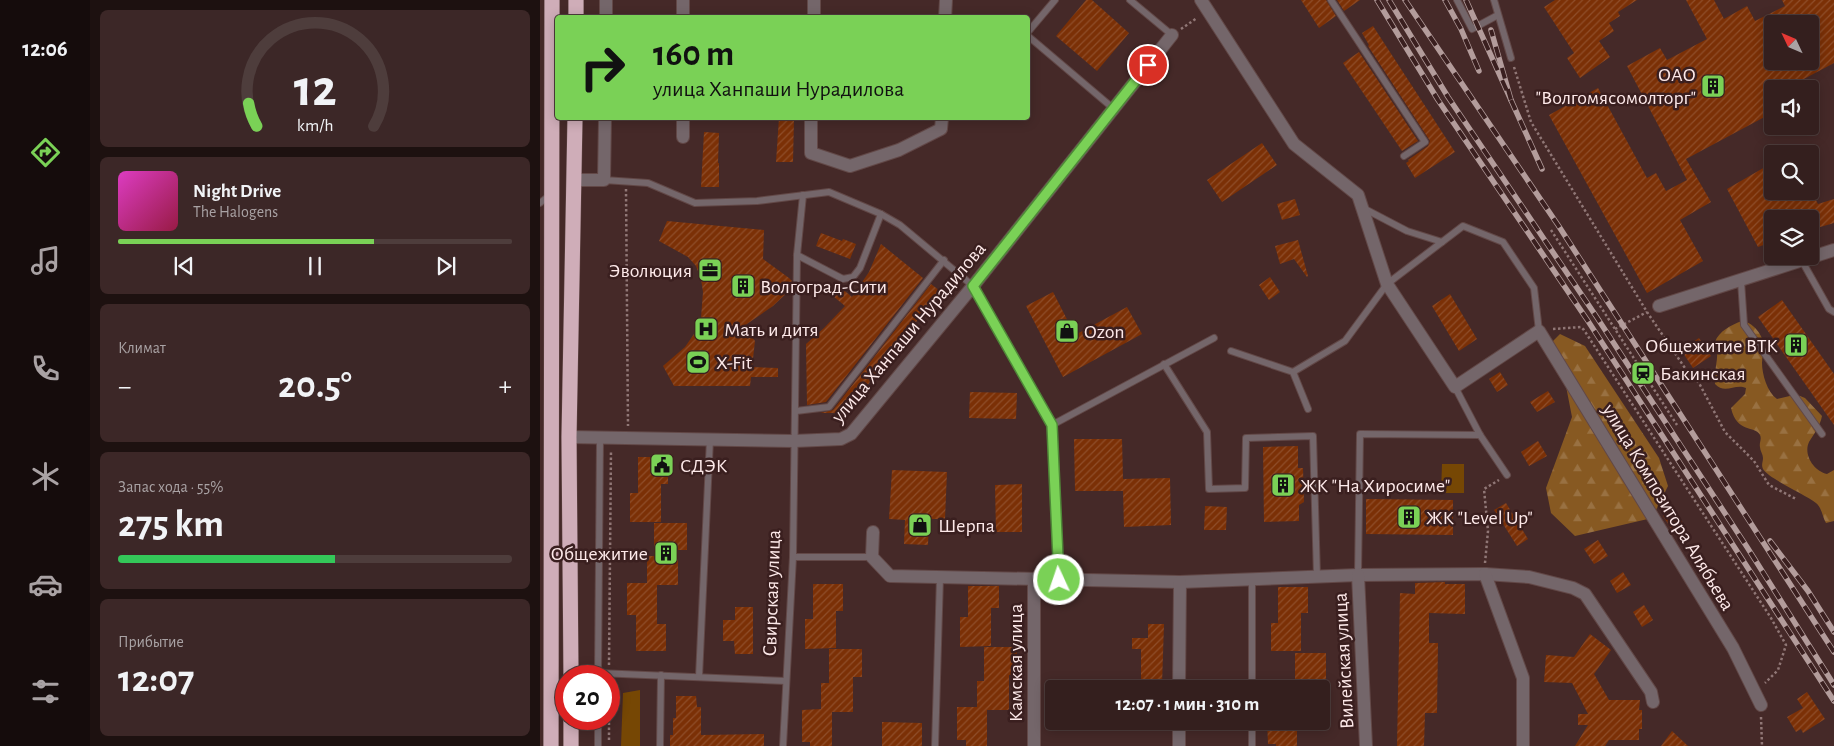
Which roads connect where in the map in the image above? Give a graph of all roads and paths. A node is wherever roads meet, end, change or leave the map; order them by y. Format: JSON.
{"nodes":[{"id":1,"x":552,"y":0,"type":"edge"},
{"id":2,"x":576,"y":0,"type":"edge"},
{"id":3,"x":606,"y":0,"type":"edge"},
{"id":4,"x":683,"y":0,"type":"edge"},
{"id":5,"x":814,"y":0,"type":"edge"},
{"id":6,"x":946,"y":0,"type":"edge"},
{"id":7,"x":1055,"y":0,"type":"edge"},
{"id":8,"x":1130,"y":0,"type":"edge"},
{"id":9,"x":1331,"y":0,"type":"edge"},
{"id":10,"x":1457,"y":0,"type":"edge"},
{"id":11,"x":1494,"y":0,"type":"edge"},
{"id":12,"x":1204,"y":5,"type":"edge"},
{"id":13,"x":576,"y":15,"type":"edge"},
{"id":14,"x":606,"y":15,"type":"edge"},
{"id":15,"x":683,"y":15,"type":"edge"},
{"id":16,"x":814,"y":15,"type":"edge"},
{"id":17,"x":945,"y":15,"type":"edge"},
{"id":18,"x":1498,"y":15,"type":"junction"},
{"id":19,"x":1030,"y":30,"type":"edge"},
{"id":20,"x":1172,"y":35,"type":"junction"},
{"id":21,"x":1030,"y":38,"type":"edge"},
{"id":22,"x":1511,"y":58,"type":"joint"},
{"id":23,"x":1114,"y":109,"type":"junction"},
{"id":24,"x":574,"y":120,"type":"edge"},
{"id":25,"x":605,"y":120,"type":"edge"},
{"id":26,"x":683,"y":120,"type":"edge"},
{"id":27,"x":812,"y":120,"type":"edge"},
{"id":28,"x":941,"y":123,"type":"edge"},
{"id":29,"x":683,"y":137,"type":"dead end"},
{"id":30,"x":1404,"y":156,"type":"dead end"},
{"id":31,"x":574,"y":180,"type":"junction"},
{"id":32,"x":604,"y":180,"type":"junction"},
{"id":33,"x":626,"y":182,"type":"junction"},
{"id":34,"x":553,"y":192,"type":"junction"},
{"id":35,"x":803,"y":195,"type":"junction"},
{"id":36,"x":540,"y":203,"type":"edge"},
{"id":37,"x":1362,"y":207,"type":"junction"},
{"id":38,"x":881,"y":214,"type":"junction"},
{"id":39,"x":1551,"y":230,"type":"dead end"},
{"id":40,"x":1442,"y":242,"type":"junction"},
{"id":41,"x":1834,"y":250,"type":"edge"},
{"id":42,"x":797,"y":255,"type":"junction"},
{"id":43,"x":1819,"y":255,"type":"edge"},
{"id":44,"x":944,"y":260,"type":"junction"},
{"id":45,"x":1787,"y":265,"type":"edge"},
{"id":46,"x":1805,"y":265,"type":"edge"},
{"id":47,"x":1741,"y":281,"type":"junction"},
{"id":48,"x":1387,"y":284,"type":"junction"},
{"id":49,"x":973,"y":286,"type":"junction"},
{"id":50,"x":546,"y":306,"type":"edge"},
{"id":51,"x":1659,"y":306,"type":"dead end"},
{"id":52,"x":1647,"y":312,"type":"junction"},
{"id":53,"x":1834,"y":312,"type":"edge"},
{"id":54,"x":1615,"y":329,"type":"junction"},
{"id":55,"x":1540,"y":331,"type":"junction"},
{"id":56,"x":1214,"y":338,"type":"dead end"},
{"id":57,"x":1231,"y":351,"type":"dead end"},
{"id":58,"x":1164,"y":364,"type":"junction"},
{"id":59,"x":1293,"y":372,"type":"junction"},
{"id":60,"x":1455,"y":387,"type":"junction"},
{"id":61,"x":1308,"y":409,"type":"dead end"},
{"id":62,"x":796,"y":411,"type":"junction"},
{"id":63,"x":1052,"y":425,"type":"junction"},
{"id":64,"x":1677,"y":425,"type":"dead end"},
{"id":65,"x":1822,"y":434,"type":"dead end"},
{"id":66,"x":1480,"y":435,"type":"junction"},
{"id":67,"x":569,"y":437,"type":"junction"},
{"id":68,"x":605,"y":438,"type":"junction"},
{"id":69,"x":710,"y":440,"type":"junction"},
{"id":70,"x":794,"y":442,"type":"junction"},
{"id":71,"x":1506,"y":475,"type":"joint"},
{"id":72,"x":1796,"y":498,"type":"dead end"},
{"id":73,"x":873,"y":532,"type":"dead end"},
{"id":74,"x":546,"y":557,"type":"edge"},
{"id":75,"x":793,"y":557,"type":"junction"},
{"id":76,"x":872,"y":557,"type":"junction"},
{"id":77,"x":1485,"y":574,"type":"junction"},
{"id":78,"x":1358,"y":575,"type":"junction"},
{"id":79,"x":940,"y":577,"type":"junction"},
{"id":80,"x":1317,"y":577,"type":"junction"},
{"id":81,"x":1034,"y":579,"type":"junction"},
{"id":82,"x":1252,"y":579,"type":"junction"},
{"id":83,"x":1059,"y":580,"type":"junction"},
{"id":84,"x":1180,"y":582,"type":"junction"},
{"id":85,"x":571,"y":665,"type":"edge"},
{"id":86,"x":598,"y":665,"type":"edge"},
{"id":87,"x":609,"y":665,"type":"edge"},
{"id":88,"x":620,"y":673,"type":"edge"},
{"id":89,"x":662,"y":675,"type":"junction"},
{"id":90,"x":699,"y":677,"type":"junction"},
{"id":91,"x":1179,"y":680,"type":"edge"},
{"id":92,"x":1252,"y":680,"type":"edge"},
{"id":93,"x":786,"y":681,"type":"junction"},
{"id":94,"x":1755,"y":693,"type":"junction"},
{"id":95,"x":1653,"y":702,"type":"dead end"},
{"id":96,"x":1761,"y":705,"type":"joint"},
{"id":97,"x":571,"y":730,"type":"edge"},
{"id":98,"x":598,"y":730,"type":"edge"},
{"id":99,"x":609,"y":730,"type":"edge"},
{"id":100,"x":1179,"y":730,"type":"edge"},
{"id":101,"x":1252,"y":730,"type":"edge"},
{"id":102,"x":551,"y":746,"type":"edge"},
{"id":103,"x":571,"y":746,"type":"edge"},
{"id":104,"x":598,"y":746,"type":"edge"},
{"id":105,"x":609,"y":746,"type":"edge"},
{"id":106,"x":660,"y":746,"type":"edge"},
{"id":107,"x":782,"y":746,"type":"edge"},
{"id":108,"x":935,"y":746,"type":"edge"},
{"id":109,"x":1034,"y":746,"type":"edge"},
{"id":110,"x":1179,"y":746,"type":"edge"},
{"id":111,"x":1252,"y":746,"type":"edge"},
{"id":112,"x":1366,"y":746,"type":"edge"},
{"id":113,"x":1523,"y":746,"type":"edge"},
{"id":114,"x":1762,"y":746,"type":"edge"}],
"edges":[{"from":1,"to":34,"type":"highway"},
{"from":2,"to":13,"type":"highway"},
{"from":3,"to":14,"type":"street"},
{"from":4,"to":15,"type":"street"},
{"from":5,"to":16,"type":"street"},
{"from":6,"to":17,"type":"street"},
{"from":7,"to":19,"type":"lane"},
{"from":8,"to":20,"type":"lane"},
{"from":9,"to":30,"type":"lane"},
{"from":10,"to":18,"type":"lane"},
{"from":11,"to":18,"type":"lane"},
{"from":12,"to":20,"type":"path"},
{"from":12,"to":37,"type":"street"},
{"from":18,"to":22,"type":"lane"},
{"from":20,"to":23,"type":"street","name":"улица Ханпаши Нурадилова"},
{"from":21,"to":23,"type":"lane"},
{"from":22,"to":52,"type":"path"},
{"from":23,"to":49,"type":"street","name":"улица Ханпаши Нурадилова"},
{"from":24,"to":31,"type":"highway"},
{"from":25,"to":32,"type":"street"},
{"from":26,"to":29,"type":"street"},
{"from":27,"to":28,"type":"street"},
{"from":31,"to":32,"type":"street"},
{"from":31,"to":67,"type":"highway"},
{"from":32,"to":33,"type":"lane"},
{"from":33,"to":35,"type":"lane"},
{"from":33,"to":68,"type":"path"},
{"from":34,"to":36,"type":"lane"},
{"from":34,"to":50,"type":"highway"},
{"from":35,"to":38,"type":"lane"},
{"from":35,"to":42,"type":"lane","name":"Свирская улица"},
{"from":37,"to":40,"type":"lane"},
{"from":37,"to":48,"type":"street"},
{"from":38,"to":42,"type":"lane"},
{"from":38,"to":44,"type":"lane"},
{"from":39,"to":54,"type":"path"},
{"from":40,"to":48,"type":"lane"},
{"from":40,"to":55,"type":"lane"},
{"from":41,"to":43,"type":"street"},
{"from":42,"to":62,"type":"lane","name":"Свирская улица"},
{"from":44,"to":49,"type":"lane"},
{"from":44,"to":62,"type":"lane"},
{"from":45,"to":47,"type":"street"},
{"from":46,"to":53,"type":"lane"},
{"from":47,"to":51,"type":"street"},
{"from":47,"to":65,"type":"lane"},
{"from":48,"to":59,"type":"lane"},
{"from":48,"to":60,"type":"street"},
{"from":49,"to":63,"type":"lane"},
{"from":49,"to":70,"type":"street","name":"улица Ханпаши Нурадилова"},
{"from":50,"to":74,"type":"highway"},
{"from":52,"to":54,"type":"path"},
{"from":52,"to":72,"type":"path"},
{"from":54,"to":64,"type":"path"},
{"from":55,"to":60,"type":"street"},
{"from":55,"to":94,"type":"street","name":"улица Композитора Алябьева"},
{"from":55,"to":94,"type":"path"},
{"from":56,"to":58,"type":"lane"},
{"from":57,"to":59,"type":"lane"},
{"from":58,"to":63,"type":"lane"},
{"from":58,"to":80,"type":"lane"},
{"from":59,"to":61,"type":"lane"},
{"from":60,"to":66,"type":"lane"},
{"from":62,"to":70,"type":"lane","name":"Свирская улица"},
{"from":63,"to":83,"type":"lane"},
{"from":66,"to":71,"type":"lane"},
{"from":66,"to":78,"type":"lane"},
{"from":67,"to":68,"type":"street","name":"улица Ханпаши Нурадилова"},
{"from":67,"to":85,"type":"highway"},
{"from":68,"to":69,"type":"street","name":"улица Ханпаши Нурадилова"},
{"from":68,"to":86,"type":"lane"},
{"from":68,"to":87,"type":"path"},
{"from":69,"to":70,"type":"street","name":"улица Ханпаши Нурадилова"},
{"from":69,"to":90,"type":"lane"},
{"from":70,"to":75,"type":"lane","name":"Свирская улица"},
{"from":71,"to":77,"type":"path"},
{"from":73,"to":76,"type":"street"},
{"from":74,"to":102,"type":"highway"},
{"from":75,"to":76,"type":"lane"},
{"from":75,"to":93,"type":"lane","name":"Свирская улица"},
{"from":76,"to":79,"type":"street"},
{"from":77,"to":78,"type":"street"},
{"from":77,"to":95,"type":"street"},
{"from":77,"to":113,"type":"street"},
{"from":78,"to":80,"type":"street"},
{"from":78,"to":112,"type":"street","name":"Вилейская улица"},
{"from":79,"to":81,"type":"street"},
{"from":79,"to":108,"type":"lane"},
{"from":80,"to":82,"type":"street"},
{"from":81,"to":83,"type":"street"},
{"from":81,"to":109,"type":"street","name":"Камская улица"},
{"from":82,"to":84,"type":"street"},
{"from":82,"to":92,"type":"lane"},
{"from":83,"to":84,"type":"street"},
{"from":84,"to":91,"type":"street"},
{"from":88,"to":89,"type":"lane"},
{"from":89,"to":90,"type":"lane"},
{"from":89,"to":106,"type":"lane"},
{"from":90,"to":93,"type":"lane"},
{"from":93,"to":107,"type":"lane","name":"Свирская улица"},
{"from":94,"to":96,"type":"street","name":"улица Композитора Алябьева"},
{"from":96,"to":114,"type":"path"},
{"from":97,"to":103,"type":"highway"},
{"from":98,"to":104,"type":"lane"},
{"from":99,"to":105,"type":"path"},
{"from":100,"to":110,"type":"street"},
{"from":101,"to":111,"type":"lane"}]}
